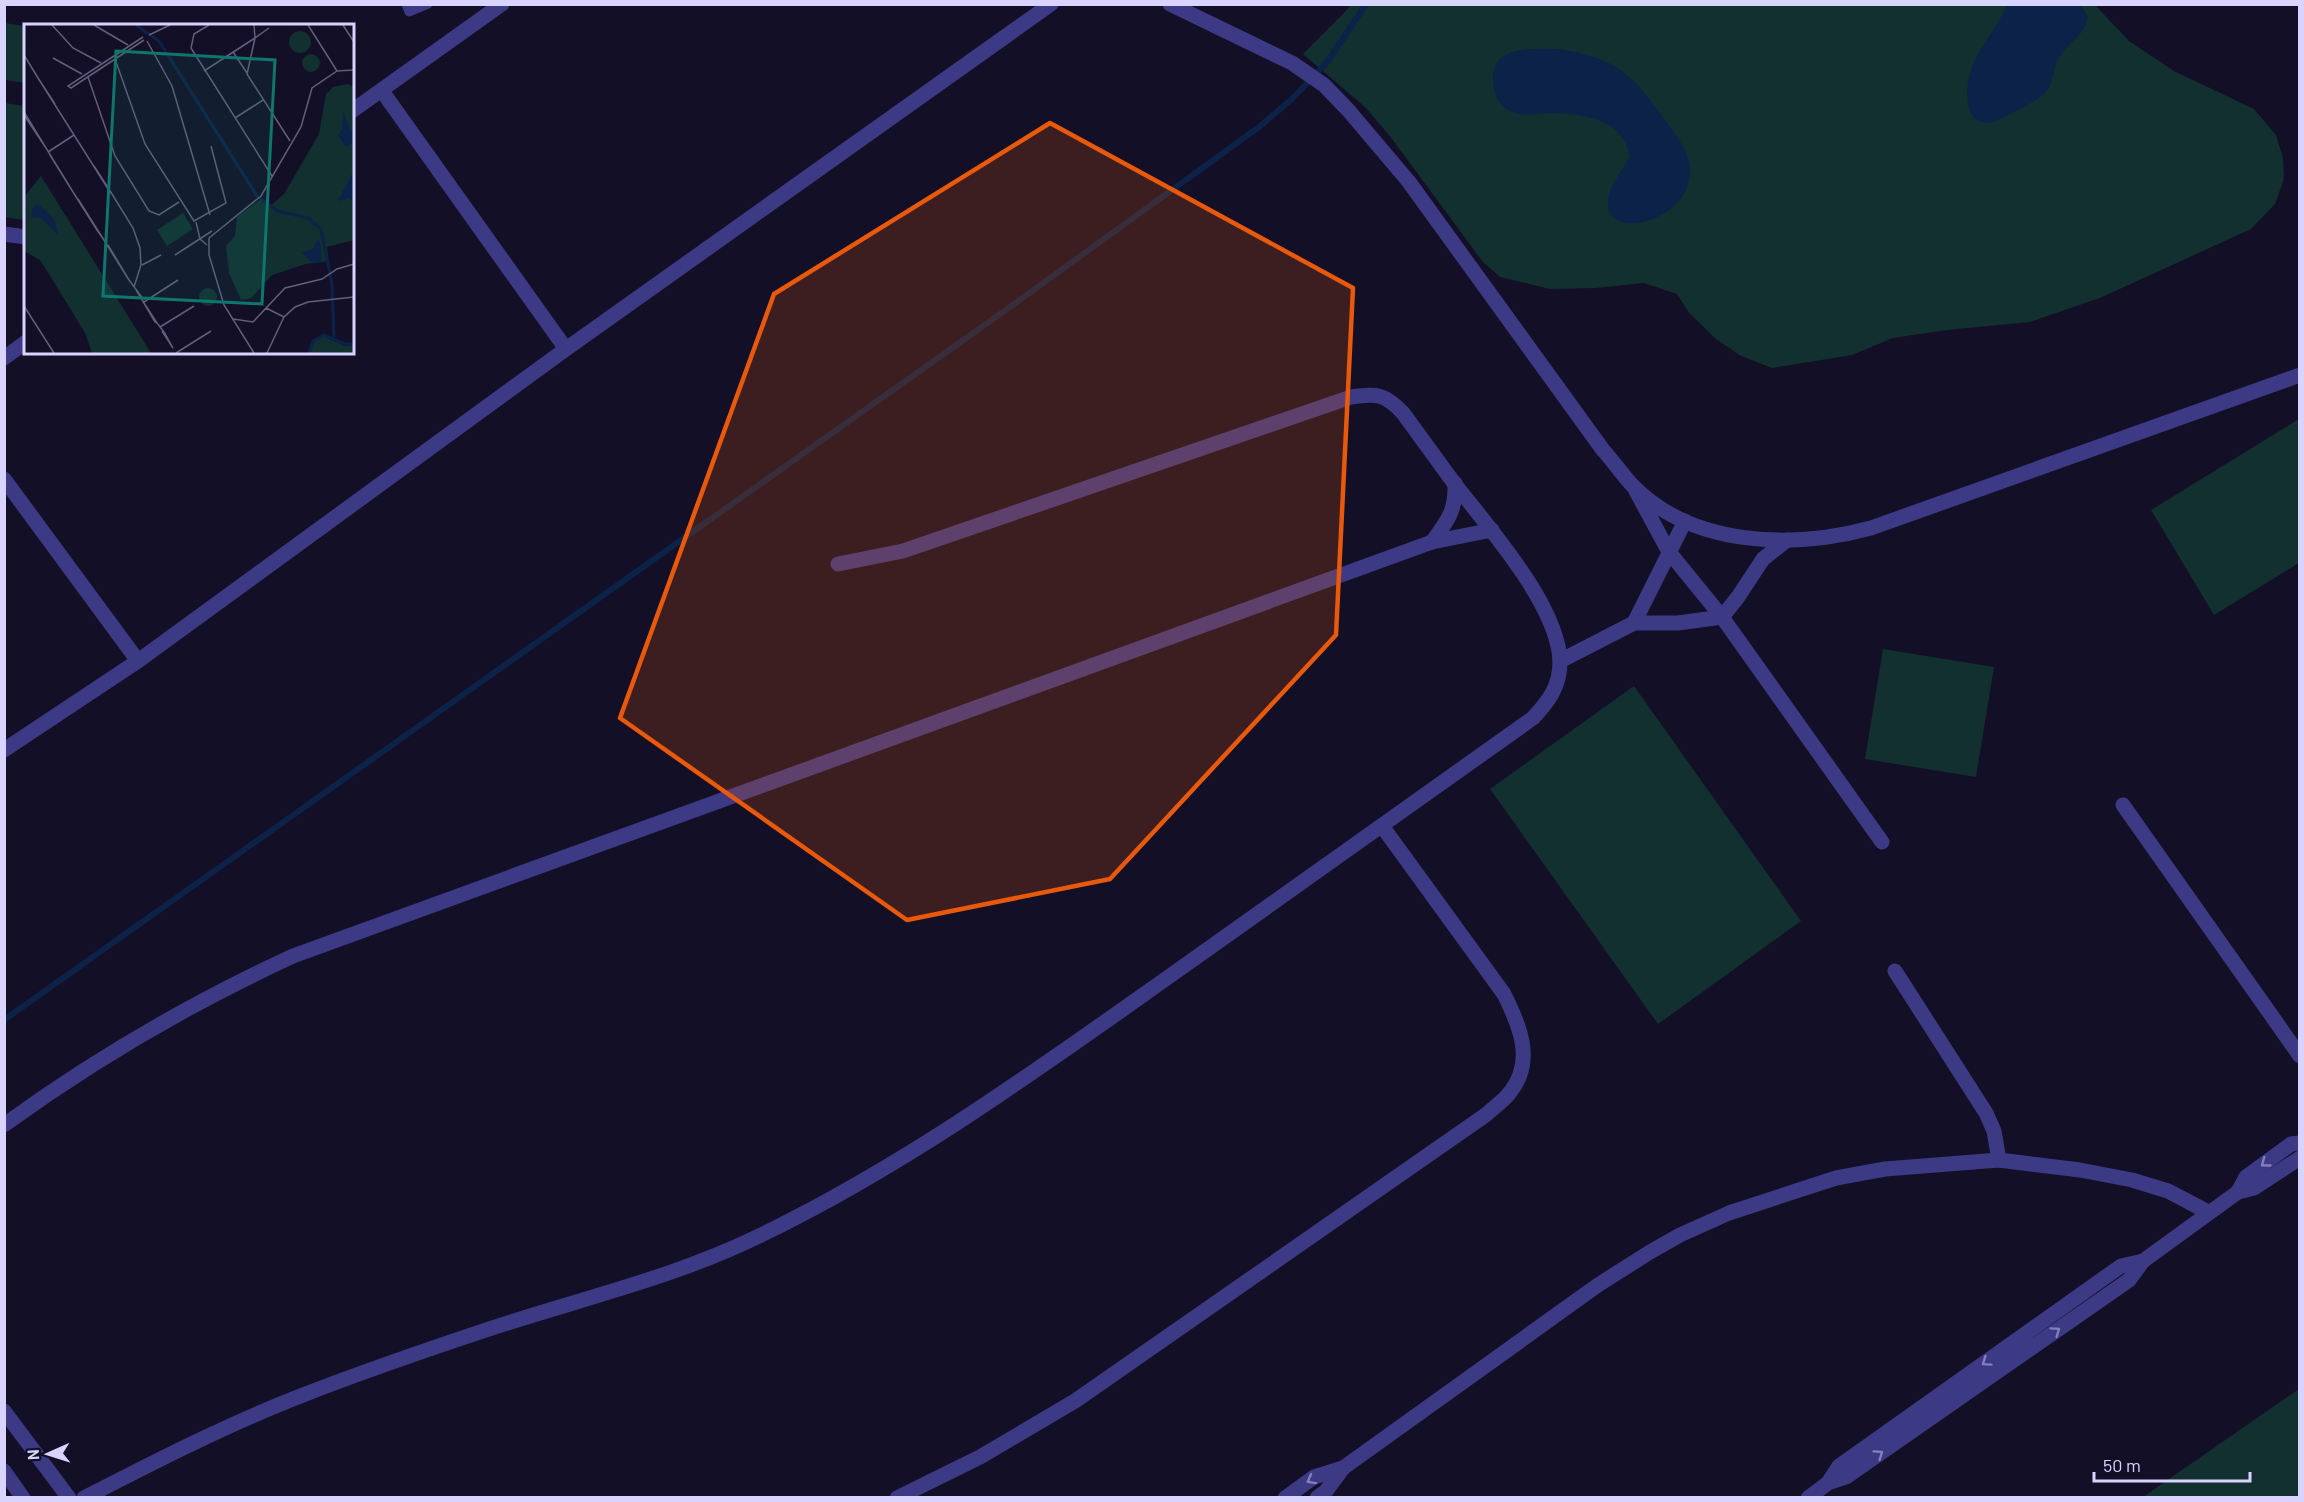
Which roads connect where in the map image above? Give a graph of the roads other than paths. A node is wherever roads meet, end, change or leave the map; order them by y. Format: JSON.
{"nodes":[{"id":1,"x":405,"y":4,"type":"edge"},
{"id":2,"x":428,"y":4,"type":"edge"},
{"id":3,"x":1051,"y":4,"type":"edge"},
{"id":4,"x":1170,"y":4,"type":"edge"},
{"id":5,"x":494,"y":7,"type":"edge"},
{"id":6,"x":382,"y":91,"type":"junction"},
{"id":7,"x":354,"y":110,"type":"edge"},
{"id":8,"x":4,"y":234,"type":"edge"},
{"id":9,"x":24,"y":237,"type":"edge"},
{"id":10,"x":24,"y":343,"type":"edge"},
{"id":11,"x":566,"y":349,"type":"junction"},
{"id":12,"x":4,"y":358,"type":"edge"},
{"id":13,"x":2300,"y":375,"type":"edge"},
{"id":14,"x":4,"y":479,"type":"edge"},
{"id":15,"x":1455,"y":483,"type":"junction"},
{"id":16,"x":1634,"y":486,"type":"junction"},
{"id":17,"x":1685,"y":521,"type":"junction"},
{"id":18,"x":1492,"y":530,"type":"junction"},
{"id":19,"x":1787,"y":540,"type":"junction"},
{"id":20,"x":1432,"y":542,"type":"junction"},
{"id":21,"x":1669,"y":552,"type":"junction"},
{"id":22,"x":838,"y":564,"type":"dead end"},
{"id":23,"x":1722,"y":617,"type":"junction"},
{"id":24,"x":1634,"y":623,"type":"junction"},
{"id":25,"x":138,"y":661,"type":"junction"},
{"id":26,"x":1560,"y":661,"type":"junction"},
{"id":27,"x":4,"y":750,"type":"edge"},
{"id":28,"x":2123,"y":805,"type":"dead end"},
{"id":29,"x":1382,"y":826,"type":"junction"},
{"id":30,"x":1882,"y":842,"type":"dead end"},
{"id":31,"x":1895,"y":971,"type":"dead end"},
{"id":32,"x":2300,"y":1056,"type":"edge"},
{"id":33,"x":4,"y":1125,"type":"edge"},
{"id":34,"x":2300,"y":1143,"type":"edge"},
{"id":35,"x":2300,"y":1158,"type":"edge"},
{"id":36,"x":1999,"y":1160,"type":"junction"},
{"id":37,"x":2238,"y":1192,"type":"junction"},
{"id":38,"x":2208,"y":1212,"type":"junction"},
{"id":39,"x":4,"y":1411,"type":"edge"},
{"id":40,"x":1343,"y":1468,"type":"junction"},
{"id":41,"x":4,"y":1471,"type":"edge"},
{"id":42,"x":23,"y":1497,"type":"edge"},
{"id":43,"x":69,"y":1497,"type":"edge"},
{"id":44,"x":84,"y":1497,"type":"edge"},
{"id":45,"x":897,"y":1497,"type":"edge"},
{"id":46,"x":1285,"y":1497,"type":"edge"},
{"id":47,"x":1317,"y":1497,"type":"edge"},
{"id":48,"x":1808,"y":1497,"type":"edge"}],
"edges":[{"from":1,"to":2,"type":"lane"},
{"from":3,"to":11,"type":"street"},
{"from":4,"to":16,"type":"street"},
{"from":5,"to":6,"type":"street"},
{"from":6,"to":7,"type":"street"},
{"from":6,"to":11,"type":"street"},
{"from":8,"to":9,"type":"street"},
{"from":10,"to":12,"type":"street"},
{"from":11,"to":25,"type":"street"},
{"from":13,"to":19,"type":"street"},
{"from":14,"to":25,"type":"street"},
{"from":15,"to":18,"type":"street"},
{"from":15,"to":20,"type":"street"},
{"from":15,"to":22,"type":"street"},
{"from":16,"to":17,"type":"street"},
{"from":16,"to":21,"type":"street"},
{"from":17,"to":19,"type":"street"},
{"from":17,"to":21,"type":"street"},
{"from":18,"to":20,"type":"street"},
{"from":18,"to":26,"type":"street"},
{"from":19,"to":23,"type":"street"},
{"from":20,"to":33,"type":"street"},
{"from":21,"to":23,"type":"street"},
{"from":21,"to":24,"type":"street"},
{"from":23,"to":24,"type":"street"},
{"from":23,"to":30,"type":"street"},
{"from":24,"to":26,"type":"street"},
{"from":25,"to":27,"type":"street"},
{"from":26,"to":29,"type":"street"},
{"from":28,"to":32,"type":"street"},
{"from":29,"to":44,"type":"street"},
{"from":29,"to":45,"type":"street"},
{"from":31,"to":36,"type":"street"},
{"from":34,"to":37,"type":"street","one_way":true},
{"from":35,"to":37,"type":"street"},
{"from":36,"to":38,"type":"street"},
{"from":36,"to":40,"type":"street"},
{"from":37,"to":38,"type":"street"},
{"from":38,"to":48,"type":"street"},
{"from":39,"to":43,"type":"street"},
{"from":40,"to":46,"type":"street","one_way":true},
{"from":40,"to":47,"type":"street"},
{"from":41,"to":42,"type":"street"}]}
